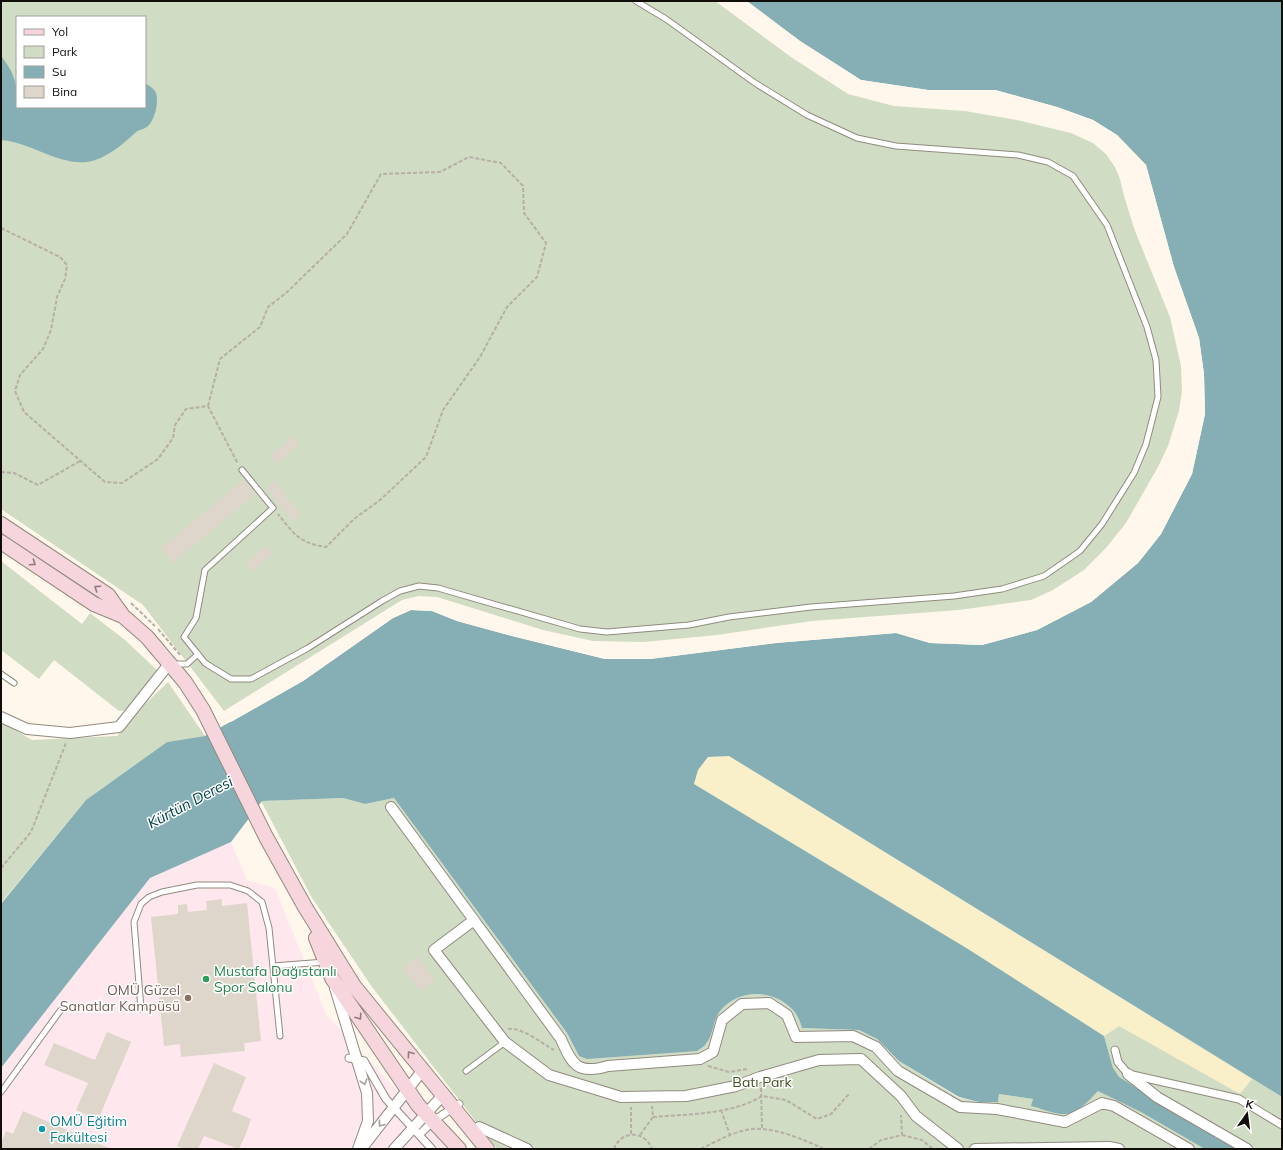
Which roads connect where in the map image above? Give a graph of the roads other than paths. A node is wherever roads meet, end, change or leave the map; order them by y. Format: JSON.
{"nodes":[{"id":1,"x":636,"y":1,"type":"edge"},
{"id":2,"x":242,"y":470,"type":"road end"},
{"id":3,"x":1,"y":524,"type":"edge"},
{"id":4,"x":1,"y":542,"type":"edge"},
{"id":5,"x":123,"y":616,"type":"junction"},
{"id":6,"x":198,"y":654,"type":"junction"},
{"id":7,"x":169,"y":664,"type":"junction"},
{"id":8,"x":1,"y":674,"type":"edge"},
{"id":9,"x":14,"y":683,"type":"dead end"},
{"id":10,"x":1,"y":717,"type":"edge"},
{"id":11,"x":391,"y":807,"type":"dead end"},
{"id":12,"x":305,"y":908,"type":"junction"},
{"id":13,"x":474,"y":920,"type":"junction"},
{"id":14,"x":326,"y":962,"type":"junction"},
{"id":15,"x":273,"y":966,"type":"junction"},
{"id":16,"x":332,"y":978,"type":"junction"},
{"id":17,"x":141,"y":1009,"type":"dead end"},
{"id":18,"x":60,"y":1011,"type":"dead end"},
{"id":19,"x":280,"y":1036,"type":"dead end"},
{"id":20,"x":505,"y":1042,"type":"junction"},
{"id":21,"x":1115,"y":1050,"type":"dead end"},
{"id":22,"x":353,"y":1058,"type":"junction"},
{"id":23,"x":422,"y":1071,"type":"junction"},
{"id":24,"x":466,"y":1071,"type":"dead end"},
{"id":25,"x":1128,"y":1074,"type":"junction"},
{"id":26,"x":407,"y":1089,"type":"junction"},
{"id":27,"x":1,"y":1092,"type":"edge"},
{"id":28,"x":443,"y":1095,"type":"junction"},
{"id":29,"x":456,"y":1106,"type":"junction"},
{"id":30,"x":394,"y":1107,"type":"junction"},
{"id":31,"x":430,"y":1117,"type":"junction"},
{"id":32,"x":1282,"y":1125,"type":"edge"},
{"id":33,"x":416,"y":1132,"type":"junction"},
{"id":34,"x":474,"y":1132,"type":"junction"},
{"id":35,"x":358,"y":1149,"type":"edge"},
{"id":36,"x":362,"y":1149,"type":"edge"},
{"id":37,"x":394,"y":1149,"type":"edge"},
{"id":38,"x":432,"y":1149,"type":"edge"},
{"id":39,"x":459,"y":1149,"type":"edge"},
{"id":40,"x":487,"y":1149,"type":"edge"},
{"id":41,"x":528,"y":1149,"type":"edge"},
{"id":42,"x":958,"y":1149,"type":"edge"},
{"id":43,"x":975,"y":1149,"type":"edge"},
{"id":44,"x":1119,"y":1149,"type":"edge"},
{"id":45,"x":1189,"y":1149,"type":"edge"},
{"id":46,"x":1247,"y":1149,"type":"edge"}],
"edges":[{"from":1,"to":6,"type":"lane"},
{"from":2,"to":6,"type":"lane"},
{"from":5,"to":3,"type":"main road","one_way":true},
{"from":4,"to":5,"type":"main road","one_way":true},
{"from":5,"to":7,"type":"main road"},
{"from":6,"to":7,"type":"lane"},
{"from":7,"to":10,"type":"street"},
{"from":7,"to":12,"type":"main road"},
{"from":8,"to":9,"type":"lane"},
{"from":11,"to":13,"type":"street"},
{"from":12,"to":14,"type":"main road"},
{"from":23,"to":12,"type":"main road","one_way":true},
{"from":13,"to":20,"type":"street"},
{"from":13,"to":45,"type":"street"},
{"from":14,"to":15,"type":"lane"},
{"from":14,"to":16,"type":"main road"},
{"from":15,"to":17,"type":"lane"},
{"from":15,"to":19,"type":"lane"},
{"from":16,"to":22,"type":"street"},
{"from":16,"to":26,"type":"main road","one_way":true},
{"from":18,"to":27,"type":"lane"},
{"from":20,"to":24,"type":"lane"},
{"from":20,"to":42,"type":"street"},
{"from":21,"to":25,"type":"street"},
{"from":22,"to":30,"type":"street"},
{"from":22,"to":35,"type":"street","one_way":true},
{"from":23,"to":26,"type":"street"},
{"from":23,"to":28,"type":"main road"},
{"from":25,"to":32,"type":"street"},
{"from":25,"to":46,"type":"street"},
{"from":26,"to":30,"type":"street"},
{"from":26,"to":31,"type":"main road"},
{"from":28,"to":29,"type":"main road"},
{"from":28,"to":31,"type":"street"},
{"from":29,"to":31,"type":"street"},
{"from":29,"to":34,"type":"main road"},
{"from":30,"to":33,"type":"street"},
{"from":30,"to":36,"type":"street","one_way":true},
{"from":31,"to":33,"type":"street"},
{"from":31,"to":39,"type":"main road"},
{"from":33,"to":37,"type":"street"},
{"from":33,"to":38,"type":"street"},
{"from":34,"to":40,"type":"main road"},
{"from":34,"to":41,"type":"street"},
{"from":43,"to":44,"type":"street"}]}
